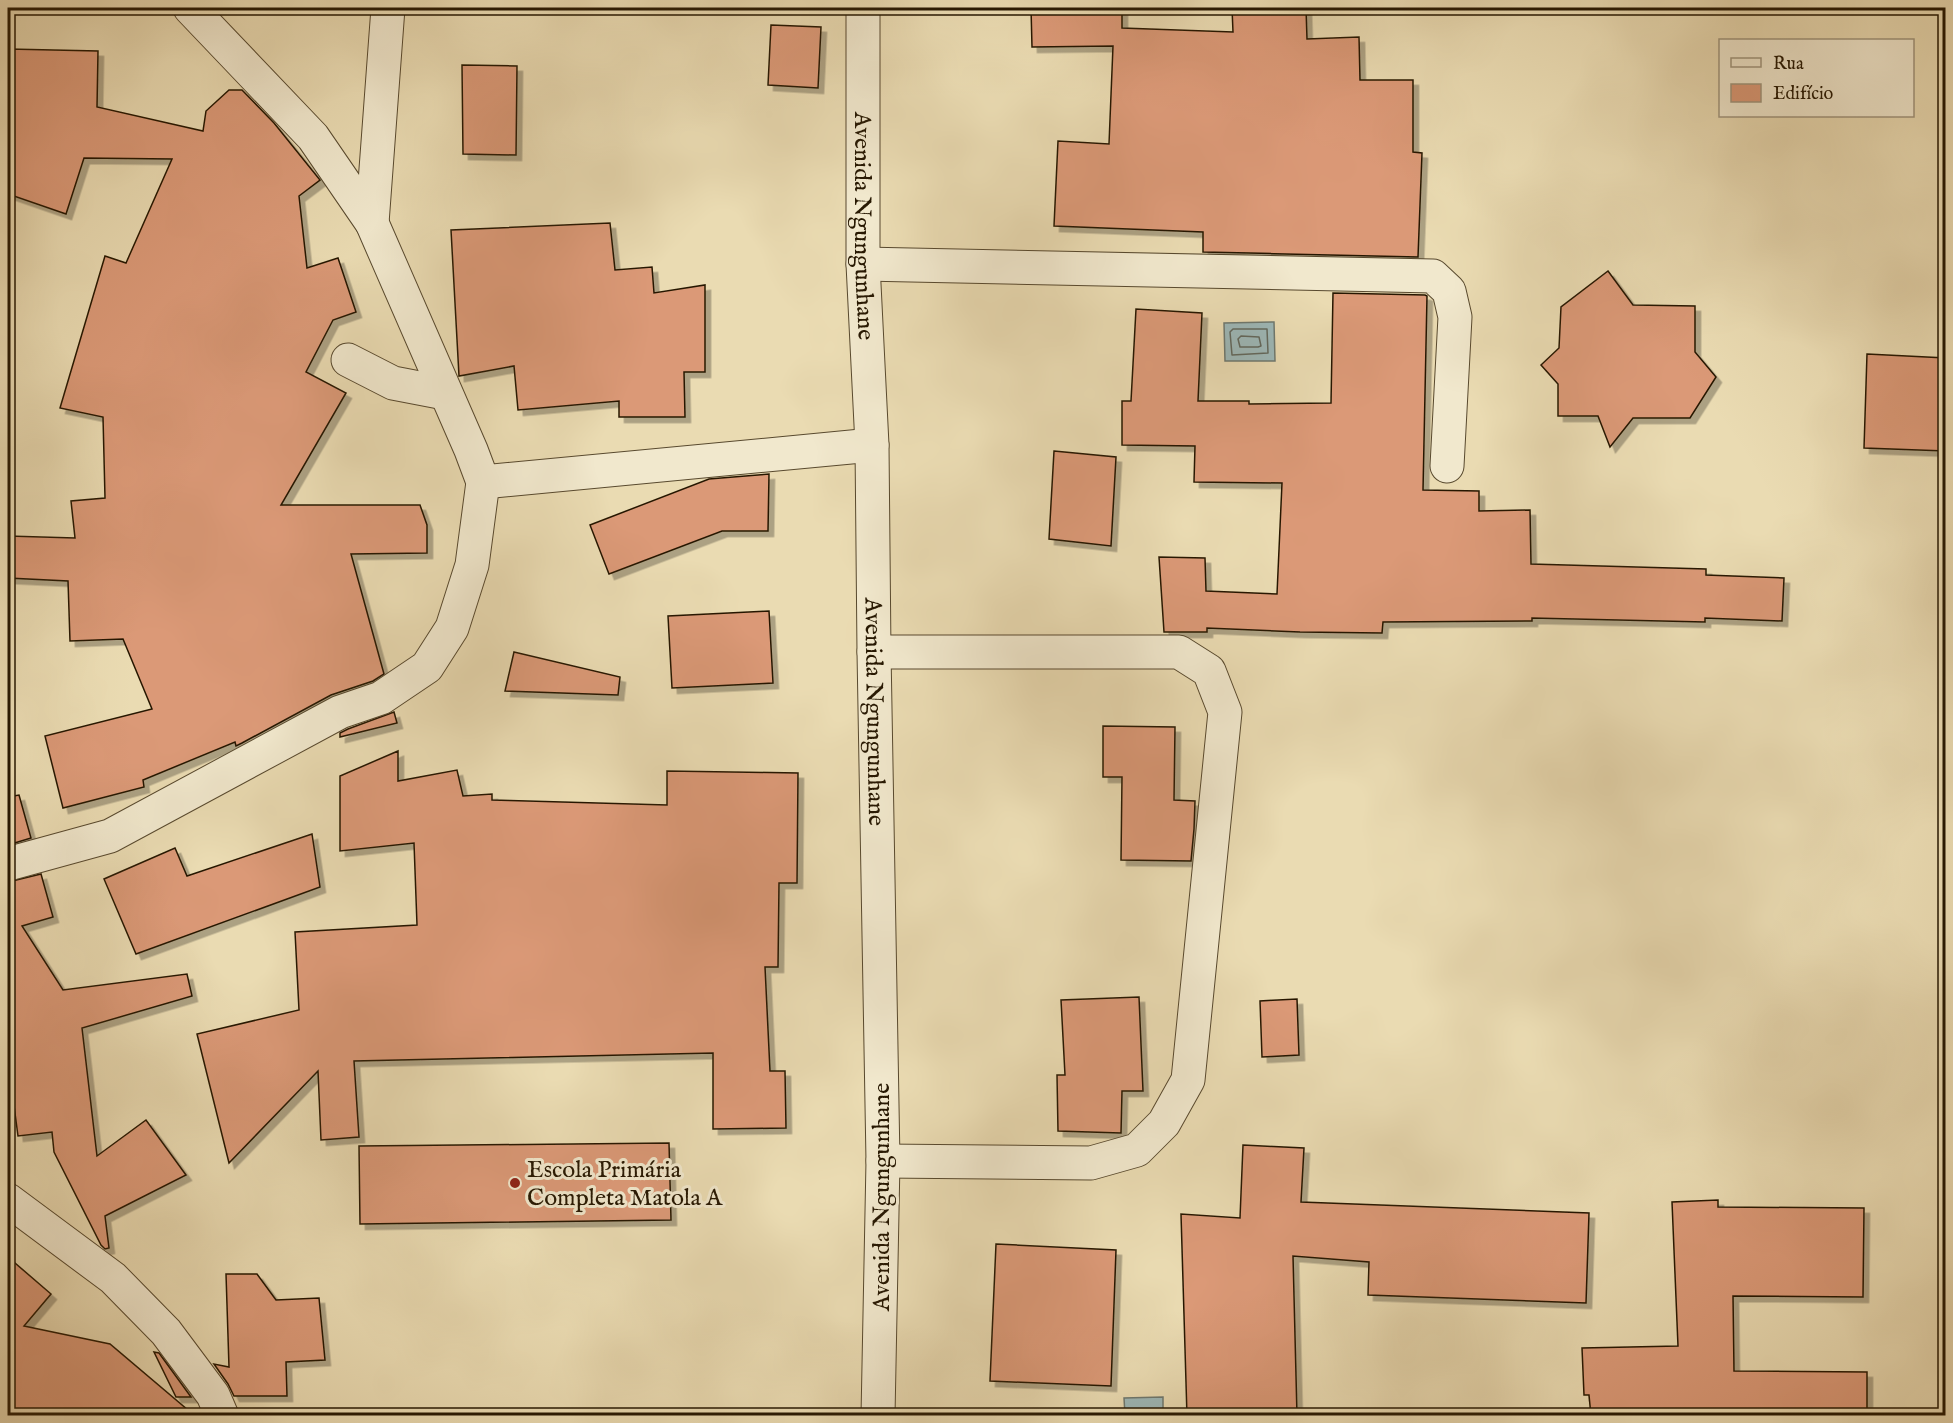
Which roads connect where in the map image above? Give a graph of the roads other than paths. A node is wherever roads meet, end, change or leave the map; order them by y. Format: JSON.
{"nodes":[{"id":1,"x":190,"y":8,"type":"edge"},
{"id":2,"x":388,"y":8,"type":"edge"},
{"id":3,"x":863,"y":8,"type":"edge"},
{"id":4,"x":372,"y":223,"type":"junction"},
{"id":5,"x":863,"y":264,"type":"junction"},
{"id":6,"x":348,"y":360,"type":"dead end"},
{"id":7,"x":445,"y":393,"type":"junction"},
{"id":8,"x":872,"y":445,"type":"junction"},
{"id":9,"x":1447,"y":466,"type":"dead end"},
{"id":10,"x":483,"y":482,"type":"junction"},
{"id":11,"x":874,"y":652,"type":"junction"},
{"id":12,"x":8,"y":864,"type":"edge"},
{"id":13,"x":884,"y":1161,"type":"junction"},
{"id":14,"x":8,"y":1200,"type":"edge"},
{"id":15,"x":222,"y":1416,"type":"edge"},
{"id":16,"x":878,"y":1416,"type":"edge"}],
"edges":[{"from":1,"to":4,"type":"street"},
{"from":2,"to":4,"type":"street"},
{"from":3,"to":5,"type":"street","name":"Avenida Ngungunhane"},
{"from":4,"to":7,"type":"street"},
{"from":5,"to":8,"type":"street","name":"Avenida Ngungunhane"},
{"from":5,"to":9,"type":"street"},
{"from":6,"to":7,"type":"street"},
{"from":7,"to":10,"type":"street"},
{"from":8,"to":10,"type":"street"},
{"from":8,"to":11,"type":"street","name":"Avenida Ngungunhane"},
{"from":10,"to":12,"type":"street"},
{"from":11,"to":13,"type":"street","name":"Avenida Ngungunhane"},
{"from":11,"to":13,"type":"street"},
{"from":13,"to":16,"type":"street","name":"Avenida Ngungunhane"},
{"from":14,"to":15,"type":"street"}]}
